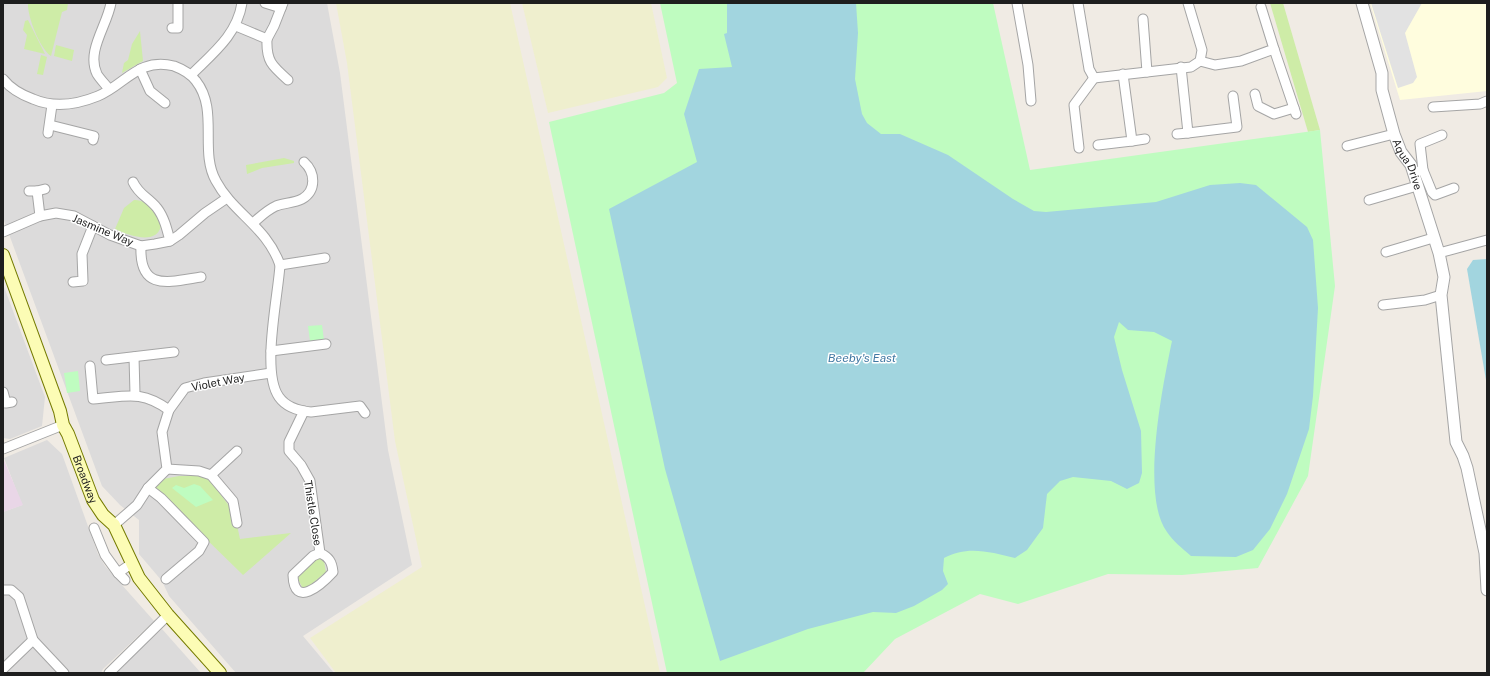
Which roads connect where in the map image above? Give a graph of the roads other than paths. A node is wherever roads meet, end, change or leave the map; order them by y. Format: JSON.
{"nodes":[{"id":1,"x":111,"y":3,"type":"edge"},
{"id":2,"x":178,"y":3,"type":"edge"},
{"id":3,"x":242,"y":3,"type":"edge"},
{"id":4,"x":265,"y":3,"type":"edge"},
{"id":5,"x":1017,"y":3,"type":"edge"},
{"id":6,"x":1078,"y":3,"type":"edge"},
{"id":7,"x":1188,"y":3,"type":"edge"},
{"id":8,"x":1362,"y":3,"type":"edge"},
{"id":9,"x":282,"y":6,"type":"edge"},
{"id":10,"x":1261,"y":7,"type":"dead end"},
{"id":11,"x":1143,"y":18,"type":"dead end"},
{"id":12,"x":236,"y":26,"type":"junction"},
{"id":13,"x":178,"y":28,"type":"dead end"},
{"id":14,"x":267,"y":39,"type":"junction"},
{"id":15,"x":1274,"y":49,"type":"junction"},
{"id":16,"x":1200,"y":61,"type":"junction"},
{"id":17,"x":1181,"y":67,"type":"junction"},
{"id":18,"x":140,"y":69,"type":"junction"},
{"id":19,"x":1147,"y":72,"type":"junction"},
{"id":20,"x":1123,"y":74,"type":"junction"},
{"id":21,"x":191,"y":75,"type":"junction"},
{"id":22,"x":1094,"y":78,"type":"junction"},
{"id":23,"x":288,"y":80,"type":"dead end"},
{"id":24,"x":4,"y":81,"type":"edge"},
{"id":25,"x":109,"y":89,"type":"junction"},
{"id":26,"x":1256,"y":94,"type":"dead end"},
{"id":27,"x":1233,"y":96,"type":"dead end"},
{"id":28,"x":1031,"y":101,"type":"dead end"},
{"id":29,"x":1487,"y":101,"type":"edge"},
{"id":30,"x":161,"y":103,"type":"dead end"},
{"id":31,"x":52,"y":105,"type":"junction"},
{"id":32,"x":1433,"y":107,"type":"dead end"},
{"id":33,"x":1188,"y":133,"type":"junction"},
{"id":34,"x":1178,"y":134,"type":"dead end"},
{"id":35,"x":1394,"y":134,"type":"junction"},
{"id":36,"x":1442,"y":135,"type":"dead end"},
{"id":37,"x":1145,"y":139,"type":"dead end"},
{"id":38,"x":93,"y":140,"type":"dead end"},
{"id":39,"x":1132,"y":141,"type":"junction"},
{"id":40,"x":1098,"y":145,"type":"dead end"},
{"id":41,"x":1347,"y":146,"type":"dead end"},
{"id":42,"x":1079,"y":148,"type":"dead end"},
{"id":43,"x":304,"y":162,"type":"dead end"},
{"id":44,"x":1418,"y":172,"type":"junction"},
{"id":45,"x":133,"y":181,"type":"dead end"},
{"id":46,"x":1417,"y":186,"type":"junction"},
{"id":47,"x":1454,"y":188,"type":"dead end"},
{"id":48,"x":37,"y":190,"type":"dead end"},
{"id":49,"x":227,"y":198,"type":"junction"},
{"id":50,"x":1369,"y":200,"type":"dead end"},
{"id":51,"x":40,"y":216,"type":"junction"},
{"id":52,"x":253,"y":223,"type":"junction"},
{"id":53,"x":94,"y":226,"type":"junction"},
{"id":54,"x":3,"y":232,"type":"edge"},
{"id":55,"x":1433,"y":238,"type":"junction"},
{"id":56,"x":1487,"y":240,"type":"edge"},
{"id":57,"x":170,"y":241,"type":"junction"},
{"id":58,"x":141,"y":246,"type":"junction"},
{"id":59,"x":1386,"y":252,"type":"dead end"},
{"id":60,"x":1439,"y":253,"type":"junction"},
{"id":61,"x":3,"y":255,"type":"edge"},
{"id":62,"x":325,"y":258,"type":"dead end"},
{"id":63,"x":280,"y":264,"type":"junction"},
{"id":64,"x":204,"y":276,"type":"dead end"},
{"id":65,"x":73,"y":282,"type":"dead end"},
{"id":66,"x":1441,"y":295,"type":"junction"},
{"id":67,"x":1383,"y":305,"type":"dead end"},
{"id":68,"x":326,"y":344,"type":"dead end"},
{"id":69,"x":271,"y":351,"type":"junction"},
{"id":70,"x":174,"y":352,"type":"dead end"},
{"id":71,"x":134,"y":357,"type":"junction"},
{"id":72,"x":106,"y":360,"type":"dead end"},
{"id":73,"x":90,"y":366,"type":"dead end"},
{"id":74,"x":271,"y":373,"type":"junction"},
{"id":75,"x":3,"y":392,"type":"edge"},
{"id":76,"x":135,"y":394,"type":"junction"},
{"id":77,"x":7,"y":403,"type":"edge"},
{"id":78,"x":168,"y":410,"type":"junction"},
{"id":79,"x":304,"y":411,"type":"junction"},
{"id":80,"x":365,"y":413,"type":"dead end"},
{"id":81,"x":63,"y":425,"type":"junction"},
{"id":82,"x":3,"y":449,"type":"edge"},
{"id":83,"x":237,"y":451,"type":"dead end"},
{"id":84,"x":167,"y":469,"type":"junction"},
{"id":85,"x":211,"y":475,"type":"junction"},
{"id":86,"x":148,"y":488,"type":"junction"},
{"id":87,"x":236,"y":523,"type":"dead end"},
{"id":88,"x":114,"y":525,"type":"junction"},
{"id":89,"x":94,"y":528,"type":"dead end"},
{"id":90,"x":320,"y":553,"type":"junction"},
{"id":91,"x":131,"y":564,"type":"junction"},
{"id":92,"x":118,"y":573,"type":"junction"},
{"id":93,"x":166,"y":579,"type":"dead end"},
{"id":94,"x":125,"y":580,"type":"dead end"},
{"id":95,"x":3,"y":590,"type":"edge"},
{"id":96,"x":1487,"y":590,"type":"edge"},
{"id":97,"x":168,"y":615,"type":"junction"},
{"id":98,"x":33,"y":640,"type":"junction"},
{"id":99,"x":3,"y":669,"type":"edge"},
{"id":100,"x":64,"y":673,"type":"edge"},
{"id":101,"x":109,"y":673,"type":"edge"},
{"id":102,"x":220,"y":673,"type":"edge"}],
"edges":[{"from":1,"to":25,"type":"street"},
{"from":2,"to":13,"type":"street"},
{"from":3,"to":12,"type":"street"},
{"from":4,"to":9,"type":"street"},
{"from":5,"to":28,"type":"street"},
{"from":6,"to":22,"type":"street"},
{"from":7,"to":16,"type":"street"},
{"from":8,"to":35,"type":"street","name":"Aqua Drive"},
{"from":9,"to":14,"type":"street"},
{"from":10,"to":15,"type":"street"},
{"from":11,"to":19,"type":"street"},
{"from":12,"to":14,"type":"street"},
{"from":12,"to":21,"type":"street"},
{"from":14,"to":23,"type":"street"},
{"from":15,"to":16,"type":"street"},
{"from":15,"to":26,"type":"street"},
{"from":16,"to":17,"type":"street"},
{"from":17,"to":19,"type":"street"},
{"from":17,"to":33,"type":"street"},
{"from":18,"to":21,"type":"street"},
{"from":18,"to":25,"type":"street"},
{"from":18,"to":30,"type":"street"},
{"from":19,"to":20,"type":"street"},
{"from":20,"to":22,"type":"street"},
{"from":20,"to":39,"type":"street"},
{"from":21,"to":49,"type":"street"},
{"from":22,"to":42,"type":"street"},
{"from":24,"to":31,"type":"street"},
{"from":25,"to":31,"type":"street"},
{"from":27,"to":33,"type":"street"},
{"from":29,"to":32,"type":"street"},
{"from":31,"to":38,"type":"street"},
{"from":33,"to":34,"type":"street"},
{"from":35,"to":41,"type":"street"},
{"from":35,"to":44,"type":"street","name":"Aqua Drive"},
{"from":36,"to":44,"type":"street"},
{"from":37,"to":39,"type":"street"},
{"from":39,"to":40,"type":"street"},
{"from":43,"to":52,"type":"street"},
{"from":44,"to":46,"type":"street","name":"Aqua Drive"},
{"from":44,"to":47,"type":"street"},
{"from":45,"to":57,"type":"street"},
{"from":46,"to":50,"type":"street"},
{"from":46,"to":55,"type":"street","name":"Aqua Drive"},
{"from":48,"to":51,"type":"street"},
{"from":49,"to":52,"type":"street"},
{"from":49,"to":57,"type":"street","name":"Jasmine Way"},
{"from":51,"to":53,"type":"street","name":"Jasmine Way"},
{"from":51,"to":54,"type":"street","name":"Jasmine Way"},
{"from":52,"to":63,"type":"street"},
{"from":53,"to":58,"type":"street","name":"Jasmine Way"},
{"from":53,"to":65,"type":"street"},
{"from":55,"to":59,"type":"street"},
{"from":55,"to":60,"type":"street","name":"Aqua Drive"},
{"from":56,"to":60,"type":"street"},
{"from":57,"to":58,"type":"street","name":"Jasmine Way"},
{"from":58,"to":64,"type":"street"},
{"from":60,"to":66,"type":"street","name":"Aqua Drive"},
{"from":61,"to":81,"type":"main road","name":"Broadway"},
{"from":62,"to":63,"type":"street"},
{"from":63,"to":69,"type":"street"},
{"from":66,"to":67,"type":"street"},
{"from":66,"to":96,"type":"street","name":"Aqua Drive"},
{"from":68,"to":69,"type":"street"},
{"from":69,"to":74,"type":"street"},
{"from":70,"to":71,"type":"street"},
{"from":71,"to":72,"type":"street"},
{"from":71,"to":76,"type":"street"},
{"from":73,"to":76,"type":"street"},
{"from":74,"to":78,"type":"street","name":"Violet Way"},
{"from":74,"to":79,"type":"street"},
{"from":75,"to":77,"type":"street"},
{"from":76,"to":78,"type":"street"},
{"from":78,"to":84,"type":"street","name":"Violet Way"},
{"from":79,"to":80,"type":"street"},
{"from":79,"to":90,"type":"street","name":"Thistle Close"},
{"from":81,"to":82,"type":"street"},
{"from":81,"to":88,"type":"main road","name":"Broadway"},
{"from":83,"to":85,"type":"street"},
{"from":84,"to":85,"type":"street"},
{"from":84,"to":86,"type":"street"},
{"from":85,"to":87,"type":"street"},
{"from":86,"to":88,"type":"street"},
{"from":86,"to":93,"type":"street"},
{"from":88,"to":91,"type":"main road","name":"Broadway"},
{"from":89,"to":92,"type":"street"},
{"from":90,"to":90,"type":"street","name":"Thistle Close"},
{"from":91,"to":92,"type":"street"},
{"from":91,"to":97,"type":"main road","name":"Broadway"},
{"from":92,"to":94,"type":"street"},
{"from":95,"to":98,"type":"street"},
{"from":97,"to":101,"type":"street"},
{"from":97,"to":102,"type":"main road","name":"Broadway"},
{"from":98,"to":99,"type":"street"},
{"from":98,"to":100,"type":"street"}]}
